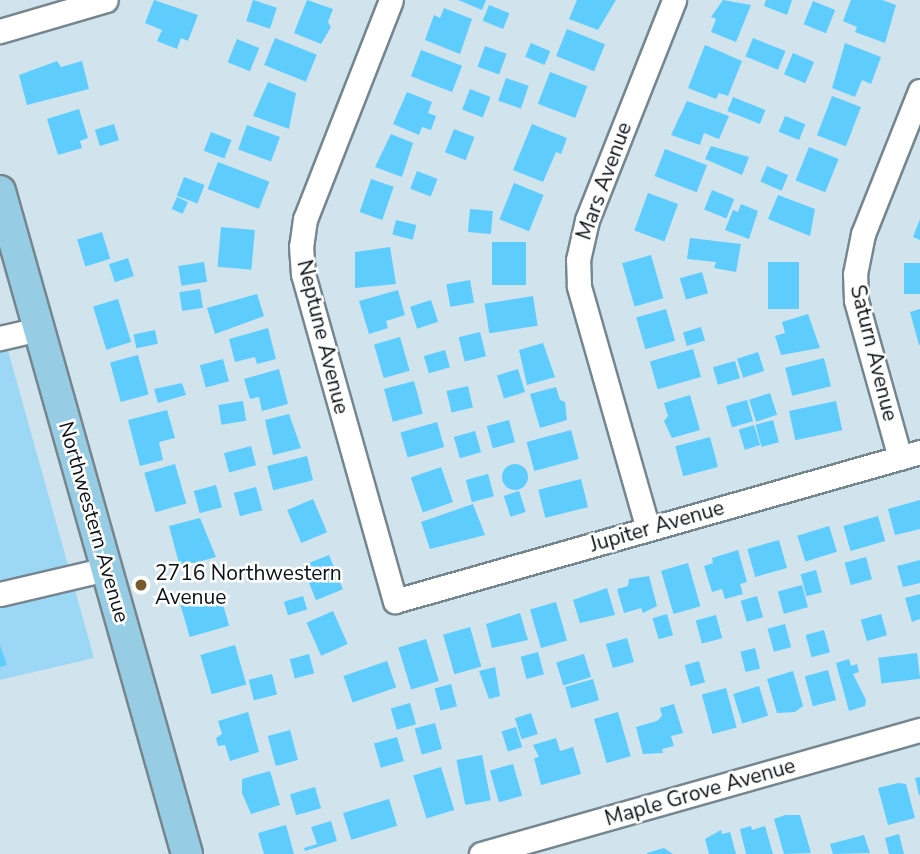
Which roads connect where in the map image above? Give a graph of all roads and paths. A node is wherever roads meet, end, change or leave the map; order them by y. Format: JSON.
{"nodes":[{"id":1,"x":106,"y":0,"type":"edge"},
{"id":2,"x":391,"y":0,"type":"edge"},
{"id":3,"x":674,"y":0,"type":"edge"},
{"id":4,"x":0,"y":31,"type":"edge"},
{"id":5,"x":920,"y":91,"type":"edge"},
{"id":6,"x":0,"y":191,"type":"edge"},
{"id":7,"x":39,"y":329,"type":"junction"},
{"id":8,"x":0,"y":338,"type":"edge"},
{"id":9,"x":910,"y":455,"type":"edge"},
{"id":10,"x":648,"y":529,"type":"junction"},
{"id":11,"x":107,"y":569,"type":"junction"},
{"id":12,"x":0,"y":594,"type":"edge"},
{"id":13,"x":395,"y":601,"type":"joint"},
{"id":14,"x":920,"y":730,"type":"edge"},
{"id":15,"x":187,"y":854,"type":"edge"},
{"id":16,"x":481,"y":854,"type":"edge"}],
"edges":[{"from":1,"to":4,"type":"street"},
{"from":2,"to":13,"type":"street","name":"Neptune Avenue"},
{"from":3,"to":10,"type":"street","name":"Mars Avenue"},
{"from":5,"to":9,"type":"street","name":"Saturn Avenue"},
{"from":6,"to":7,"type":"main road","name":"Northwestern Avenue"},
{"from":7,"to":8,"type":"street"},
{"from":7,"to":11,"type":"main road","name":"Northwestern Avenue"},
{"from":9,"to":10,"type":"street","name":"Jupiter Avenue"},
{"from":10,"to":13,"type":"street","name":"Jupiter Avenue"},
{"from":11,"to":12,"type":"street"},
{"from":11,"to":15,"type":"main road","name":"Northwestern Avenue"},
{"from":14,"to":16,"type":"street","name":"Maple Grove Avenue"}]}
